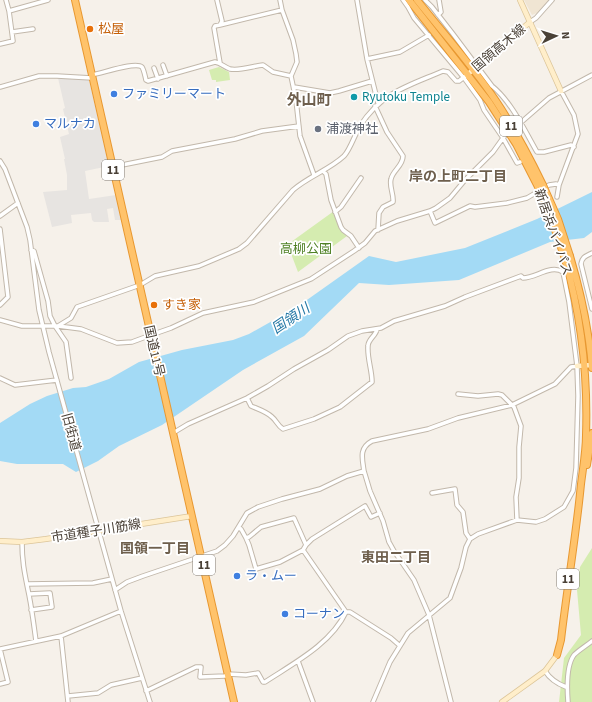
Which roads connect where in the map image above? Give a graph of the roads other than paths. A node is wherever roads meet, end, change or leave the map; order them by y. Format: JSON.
{"nodes":[{"id":1,"x":6,"y":0,"type":"edge"},
{"id":2,"x":48,"y":0,"type":"edge"},
{"id":3,"x":75,"y":0,"type":"edge"},
{"id":4,"x":217,"y":0,"type":"edge"},
{"id":5,"x":280,"y":0,"type":"edge"},
{"id":6,"x":357,"y":0,"type":"edge"},
{"id":7,"x":403,"y":0,"type":"edge"},
{"id":8,"x":409,"y":0,"type":"edge"},
{"id":9,"x":417,"y":0,"type":"edge"},
{"id":10,"x":425,"y":0,"type":"edge"},
{"id":11,"x":439,"y":0,"type":"edge"},
{"id":12,"x":520,"y":0,"type":"edge"},
{"id":13,"x":552,"y":0,"type":"edge"},
{"id":14,"x":282,"y":10,"type":"junction"},
{"id":15,"x":10,"y":11,"type":"junction"},
{"id":16,"x":438,"y":15,"type":"junction"},
{"id":17,"x":530,"y":22,"type":"junction"},
{"id":18,"x":220,"y":25,"type":"junction"},
{"id":19,"x":33,"y":29,"type":"dead end"},
{"id":20,"x":12,"y":32,"type":"junction"},
{"id":21,"x":429,"y":36,"type":"junction"},
{"id":22,"x":0,"y":44,"type":"edge"},
{"id":23,"x":367,"y":58,"type":"junction"},
{"id":24,"x":220,"y":63,"type":"junction"},
{"id":25,"x":163,"y":65,"type":"dead end"},
{"id":26,"x":154,"y":68,"type":"dead end"},
{"id":27,"x":475,"y":68,"type":"junction"},
{"id":28,"x":592,"y":75,"type":"edge"},
{"id":29,"x":167,"y":76,"type":"junction"},
{"id":30,"x":291,"y":76,"type":"junction"},
{"id":31,"x":466,"y":76,"type":"junction"},
{"id":32,"x":92,"y":77,"type":"junction"},
{"id":33,"x":158,"y":78,"type":"junction"},
{"id":34,"x":372,"y":81,"type":"junction"},
{"id":35,"x":0,"y":87,"type":"edge"},
{"id":36,"x":294,"y":87,"type":"junction"},
{"id":37,"x":561,"y":91,"type":"junction"},
{"id":38,"x":377,"y":105,"type":"junction"},
{"id":39,"x":519,"y":124,"type":"junction"},
{"id":40,"x":299,"y":126,"type":"junction"},
{"id":41,"x":504,"y":138,"type":"junction"},
{"id":42,"x":574,"y":147,"type":"junction"},
{"id":43,"x":0,"y":161,"type":"edge"},
{"id":44,"x":520,"y":162,"type":"dead end"},
{"id":45,"x":112,"y":167,"type":"junction"},
{"id":46,"x":323,"y":171,"type":"junction"},
{"id":47,"x":314,"y":175,"type":"junction"},
{"id":48,"x":361,"y":178,"type":"dead end"},
{"id":49,"x":559,"y":185,"type":"junction"},
{"id":50,"x":541,"y":186,"type":"junction"},
{"id":51,"x":557,"y":197,"type":"dead end"},
{"id":52,"x":18,"y":203,"type":"junction"},
{"id":53,"x":430,"y":211,"type":"junction"},
{"id":54,"x":335,"y":212,"type":"junction"},
{"id":55,"x":0,"y":216,"type":"edge"},
{"id":56,"x":0,"y":229,"type":"edge"},
{"id":57,"x":378,"y":230,"type":"junction"},
{"id":58,"x":358,"y":248,"type":"junction"},
{"id":59,"x":31,"y":250,"type":"junction"},
{"id":60,"x":592,"y":253,"type":"edge"},
{"id":61,"x":568,"y":258,"type":"junction"},
{"id":62,"x":140,"y":285,"type":"junction"},
{"id":63,"x":0,"y":305,"type":"edge"},
{"id":64,"x":592,"y":309,"type":"edge"},
{"id":65,"x":0,"y":320,"type":"edge"},
{"id":66,"x":42,"y":325,"type":"junction"},
{"id":67,"x":56,"y":326,"type":"junction"},
{"id":68,"x":377,"y":329,"type":"junction"},
{"id":69,"x":151,"y":338,"type":"junction"},
{"id":70,"x":577,"y":366,"type":"junction"},
{"id":71,"x":584,"y":366,"type":"junction"},
{"id":72,"x":592,"y":366,"type":"edge"},
{"id":73,"x":0,"y":378,"type":"edge"},
{"id":74,"x":71,"y":378,"type":"dead end"},
{"id":75,"x":57,"y":381,"type":"junction"},
{"id":76,"x":458,"y":394,"type":"dead end"},
{"id":77,"x":247,"y":398,"type":"junction"},
{"id":78,"x":512,"y":405,"type":"junction"},
{"id":79,"x":173,"y":431,"type":"junction"},
{"id":80,"x":592,"y":433,"type":"edge"},
{"id":81,"x":590,"y":437,"type":"edge"},
{"id":82,"x":364,"y":471,"type":"junction"},
{"id":83,"x":432,"y":493,"type":"dead end"},
{"id":84,"x":380,"y":513,"type":"junction"},
{"id":85,"x":192,"y":516,"type":"junction"},
{"id":86,"x":517,"y":520,"type":"junction"},
{"id":87,"x":238,"y":528,"type":"junction"},
{"id":88,"x":98,"y":531,"type":"junction"},
{"id":89,"x":246,"y":538,"type":"junction"},
{"id":90,"x":470,"y":539,"type":"junction"},
{"id":91,"x":0,"y":541,"type":"edge"},
{"id":92,"x":22,"y":542,"type":"junction"},
{"id":93,"x":306,"y":545,"type":"junction"},
{"id":94,"x":302,"y":550,"type":"junction"},
{"id":95,"x":201,"y":556,"type":"junction"},
{"id":96,"x":112,"y":579,"type":"junction"},
{"id":97,"x":27,"y":584,"type":"junction"},
{"id":98,"x":115,"y":590,"type":"junction"},
{"id":99,"x":29,"y":594,"type":"junction"},
{"id":100,"x":31,"y":610,"type":"junction"},
{"id":101,"x":121,"y":611,"type":"junction"},
{"id":102,"x":346,"y":612,"type":"junction"},
{"id":103,"x":429,"y":615,"type":"junction"},
{"id":104,"x":61,"y":636,"type":"junction"},
{"id":105,"x":36,"y":641,"type":"junction"},
{"id":106,"x":592,"y":641,"type":"edge"},
{"id":107,"x":399,"y":645,"type":"junction"},
{"id":108,"x":0,"y":649,"type":"edge"},
{"id":109,"x":557,"y":655,"type":"joint"},
{"id":110,"x":298,"y":661,"type":"junction"},
{"id":111,"x":545,"y":671,"type":"junction"},
{"id":112,"x":228,"y":674,"type":"junction"},
{"id":113,"x":142,"y":678,"type":"junction"},
{"id":114,"x":0,"y":684,"type":"edge"},
{"id":115,"x":566,"y":687,"type":"junction"},
{"id":116,"x":146,"y":691,"type":"junction"},
{"id":117,"x":68,"y":696,"type":"junction"},
{"id":118,"x":68,"y":702,"type":"edge"},
{"id":119,"x":150,"y":702,"type":"edge"},
{"id":120,"x":234,"y":702,"type":"edge"},
{"id":121,"x":313,"y":702,"type":"edge"},
{"id":122,"x":374,"y":702,"type":"edge"},
{"id":123,"x":451,"y":702,"type":"edge"},
{"id":124,"x":502,"y":702,"type":"edge"},
{"id":125,"x":568,"y":702,"type":"edge"}],
"edges":[{"from":1,"to":15,"type":"street"},
{"from":2,"to":15,"type":"street"},
{"from":3,"to":32,"type":"highway","name":"国道11号","number":"11"},
{"from":4,"to":18,"type":"street"},
{"from":5,"to":14,"type":"street"},
{"from":6,"to":23,"type":"street"},
{"from":7,"to":21,"type":"street"},
{"from":8,"to":31,"type":"highway","name":"新居浜バイパス","number":"11"},
{"from":9,"to":27,"type":"highway","name":"新居浜バイパス","number":"11"},
{"from":10,"to":16,"type":"street"},
{"from":11,"to":16,"type":"street"},
{"from":12,"to":17,"type":"street","name":"国領高木線"},
{"from":13,"to":17,"type":"street"},
{"from":14,"to":18,"type":"street"},
{"from":14,"to":30,"type":"street"},
{"from":15,"to":20,"type":"street"},
{"from":16,"to":27,"type":"street"},
{"from":17,"to":27,"type":"street","name":"国領高木線"},
{"from":17,"to":37,"type":"street"},
{"from":18,"to":24,"type":"street"},
{"from":19,"to":20,"type":"street"},
{"from":20,"to":22,"type":"street"},
{"from":21,"to":23,"type":"street"},
{"from":21,"to":31,"type":"street"},
{"from":23,"to":34,"type":"street"},
{"from":24,"to":29,"type":"street"},
{"from":24,"to":30,"type":"street"},
{"from":25,"to":29,"type":"street"},
{"from":26,"to":33,"type":"street"},
{"from":27,"to":31,"type":"street","name":"国領高木線"},
{"from":27,"to":39,"type":"street"},
{"from":27,"to":50,"type":"highway","name":"新居浜バイパス","number":"11"},
{"from":28,"to":37,"type":"street"},
{"from":29,"to":33,"type":"street"},
{"from":30,"to":36,"type":"street"},
{"from":31,"to":38,"type":"street"},
{"from":31,"to":41,"type":"street"},
{"from":31,"to":50,"type":"highway","name":"新居浜バイパス","number":"11"},
{"from":32,"to":33,"type":"street"},
{"from":32,"to":35,"type":"street"},
{"from":32,"to":45,"type":"highway","name":"国道11号","number":"11"},
{"from":34,"to":36,"type":"street"},
{"from":34,"to":38,"type":"street"},
{"from":36,"to":40,"type":"street"},
{"from":37,"to":39,"type":"street"},
{"from":37,"to":42,"type":"street"},
{"from":38,"to":46,"type":"street"},
{"from":38,"to":57,"type":"street"},
{"from":39,"to":42,"type":"street"},
{"from":40,"to":45,"type":"street"},
{"from":40,"to":47,"type":"street"},
{"from":41,"to":44,"type":"street"},
{"from":41,"to":53,"type":"street"},
{"from":42,"to":49,"type":"street"},
{"from":43,"to":52,"type":"street","name":"旧街道"},
{"from":45,"to":62,"type":"highway","name":"国道11号","number":"11"},
{"from":46,"to":47,"type":"street"},
{"from":46,"to":54,"type":"street"},
{"from":47,"to":62,"type":"street"},
{"from":48,"to":54,"type":"street"},
{"from":49,"to":51,"type":"street"},
{"from":49,"to":53,"type":"street"},
{"from":50,"to":61,"type":"highway","name":"新居浜バイパス","number":"11","bridge":true},
{"from":52,"to":55,"type":"street"},
{"from":52,"to":59,"type":"street","name":"旧街道"},
{"from":53,"to":57,"type":"street"},
{"from":54,"to":58,"type":"street"},
{"from":56,"to":63,"type":"street"},
{"from":57,"to":58,"type":"street"},
{"from":58,"to":69,"type":"street"},
{"from":59,"to":66,"type":"street","name":"旧街道"},
{"from":59,"to":67,"type":"street"},
{"from":60,"to":64,"type":"street"},
{"from":61,"to":71,"type":"highway","name":"新居浜バイパス","number":"11"},
{"from":61,"to":72,"type":"highway","name":"新居浜バイパス","number":"11"},
{"from":62,"to":67,"type":"street"},
{"from":62,"to":69,"type":"highway","name":"国道11号","number":"11"},
{"from":65,"to":66,"type":"street"},
{"from":66,"to":67,"type":"street"},
{"from":66,"to":75,"type":"street","name":"旧街道"},
{"from":67,"to":69,"type":"street"},
{"from":67,"to":74,"type":"street"},
{"from":68,"to":70,"type":"street"},
{"from":68,"to":77,"type":"street"},
{"from":68,"to":77,"type":"street"},
{"from":69,"to":79,"type":"highway","name":"国道11号","number":"11"},
{"from":70,"to":71,"type":"street"},
{"from":70,"to":78,"type":"street"},
{"from":70,"to":86,"type":"street"},
{"from":71,"to":72,"type":"street"},
{"from":71,"to":81,"type":"highway","name":"新居浜バイパス","number":"11"},
{"from":73,"to":75,"type":"street"},
{"from":75,"to":88,"type":"street","name":"旧街道"},
{"from":76,"to":78,"type":"street"},
{"from":77,"to":79,"type":"street"},
{"from":78,"to":82,"type":"street"},
{"from":78,"to":86,"type":"street"},
{"from":79,"to":85,"type":"highway","name":"国道11号","number":"11"},
{"from":80,"to":81,"type":"highway","name":"新居浜バイパス","number":"11"},
{"from":81,"to":109,"type":"highway","name":"新居浜バイパス","number":"11"},
{"from":82,"to":84,"type":"street"},
{"from":82,"to":87,"type":"street"},
{"from":83,"to":90,"type":"street"},
{"from":84,"to":93,"type":"street"},
{"from":84,"to":103,"type":"street"},
{"from":85,"to":88,"type":"street","name":"市道種子川筋線"},
{"from":85,"to":95,"type":"highway","name":"国道11号","number":"11"},
{"from":86,"to":90,"type":"street"},
{"from":87,"to":89,"type":"street"},
{"from":87,"to":95,"type":"street"},
{"from":88,"to":92,"type":"street","name":"市道種子川筋線"},
{"from":88,"to":96,"type":"street","name":"旧街道"},
{"from":89,"to":93,"type":"street"},
{"from":89,"to":94,"type":"street"},
{"from":90,"to":103,"type":"street"},
{"from":91,"to":92,"type":"street","name":"市道種子川筋線"},
{"from":92,"to":97,"type":"street"},
{"from":93,"to":94,"type":"street"},
{"from":94,"to":102,"type":"street"},
{"from":95,"to":98,"type":"street"},
{"from":95,"to":112,"type":"highway","name":"国道11号","number":"11"},
{"from":96,"to":97,"type":"street"},
{"from":96,"to":98,"type":"street","name":"旧街道"},
{"from":97,"to":99,"type":"street"},
{"from":98,"to":101,"type":"street","name":"旧街道"},
{"from":99,"to":100,"type":"street"},
{"from":99,"to":100,"type":"street"},
{"from":100,"to":105,"type":"street"},
{"from":101,"to":104,"type":"street"},
{"from":101,"to":113,"type":"street","name":"旧街道"},
{"from":102,"to":107,"type":"street"},
{"from":102,"to":110,"type":"street"},
{"from":103,"to":107,"type":"street"},
{"from":103,"to":123,"type":"street"},
{"from":104,"to":105,"type":"street"},
{"from":104,"to":117,"type":"street"},
{"from":105,"to":108,"type":"street"},
{"from":106,"to":115,"type":"street"},
{"from":107,"to":122,"type":"street"},
{"from":108,"to":114,"type":"street"},
{"from":109,"to":111,"type":"street"},
{"from":110,"to":112,"type":"street"},
{"from":110,"to":121,"type":"street"},
{"from":111,"to":115,"type":"street"},
{"from":111,"to":124,"type":"street"},
{"from":112,"to":116,"type":"street"},
{"from":112,"to":120,"type":"highway","name":"国道11号","number":"11"},
{"from":113,"to":116,"type":"street","name":"旧街道"},
{"from":113,"to":117,"type":"street"},
{"from":115,"to":125,"type":"street"},
{"from":116,"to":119,"type":"street","name":"旧街道"},
{"from":117,"to":118,"type":"street"}]}
